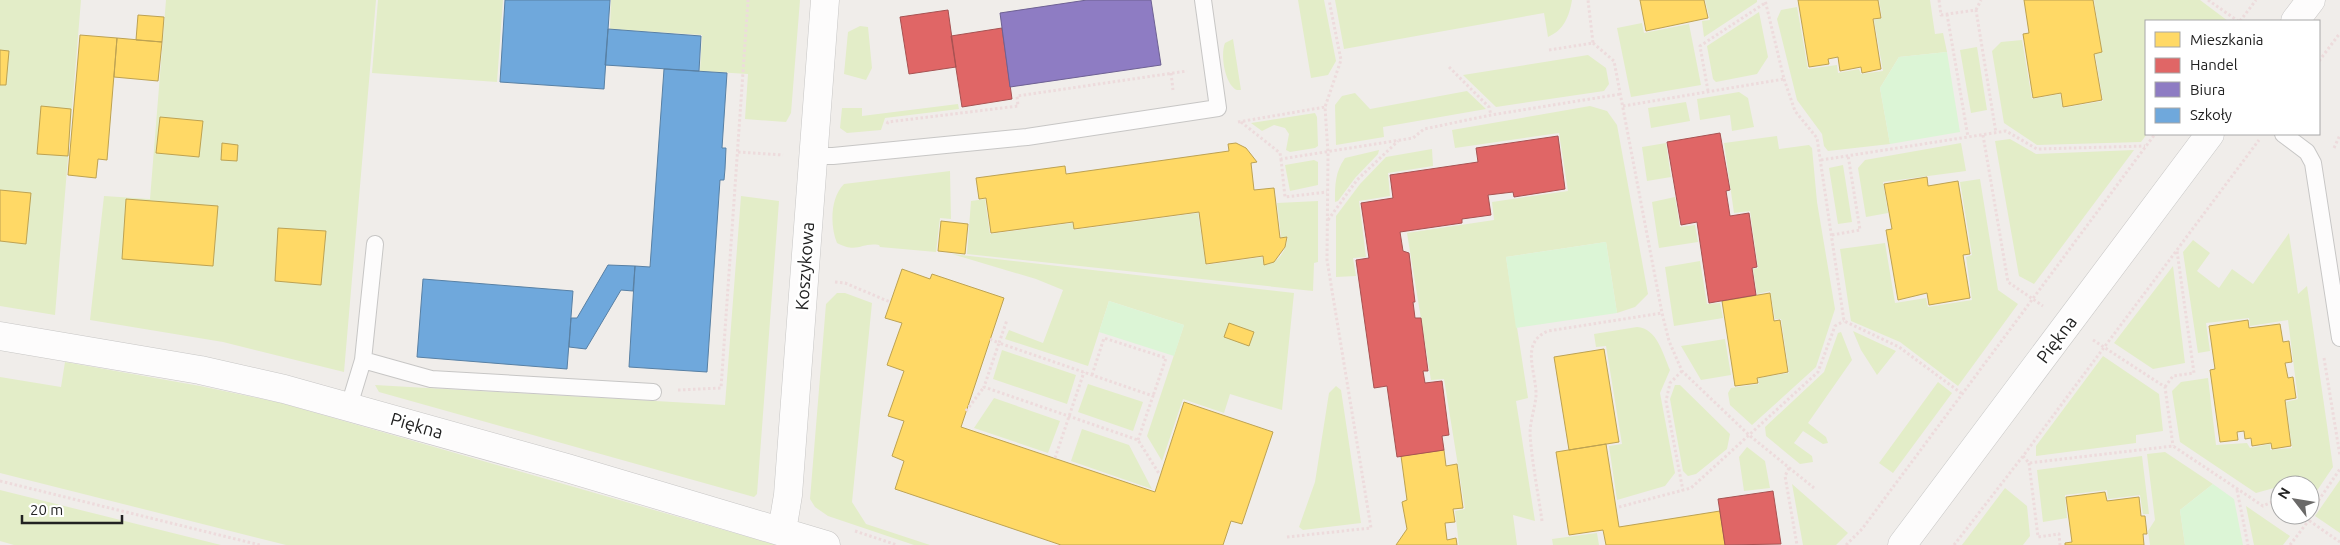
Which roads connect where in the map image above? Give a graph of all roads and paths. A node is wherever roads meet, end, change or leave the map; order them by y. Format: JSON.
{"nodes":[{"id":1,"x":748,"y":0,"type":"edge"},
{"id":2,"x":825,"y":0,"type":"edge"},
{"id":3,"x":1203,"y":0,"type":"edge"},
{"id":4,"x":1329,"y":0,"type":"edge"},
{"id":5,"x":1588,"y":0,"type":"edge"},
{"id":6,"x":1939,"y":0,"type":"edge"},
{"id":7,"x":1981,"y":0,"type":"edge"},
{"id":8,"x":2208,"y":0,"type":"edge"},
{"id":9,"x":2256,"y":0,"type":"edge"},
{"id":10,"x":2310,"y":0,"type":"edge"},
{"id":11,"x":1765,"y":2,"type":"edge"},
{"id":12,"x":1976,"y":10,"type":"junction"},
{"id":13,"x":1947,"y":14,"type":"junction"},
{"id":14,"x":2238,"y":20,"type":"edge"},
{"id":15,"x":2240,"y":20,"type":"edge"},
{"id":16,"x":2295,"y":20,"type":"edge"},
{"id":17,"x":2340,"y":33,"type":"edge"},
{"id":18,"x":1593,"y":43,"type":"junction"},
{"id":19,"x":1549,"y":50,"type":"dead end"},
{"id":20,"x":2320,"y":60,"type":"edge"},
{"id":21,"x":1212,"y":67,"type":"junction"},
{"id":22,"x":1449,"y":67,"type":"dead end"},
{"id":23,"x":1784,"y":79,"type":"junction"},
{"id":24,"x":1708,"y":91,"type":"junction"},
{"id":25,"x":1621,"y":94,"type":"junction"},
{"id":26,"x":1623,"y":106,"type":"junction"},
{"id":27,"x":1491,"y":115,"type":"junction"},
{"id":28,"x":1241,"y":122,"type":"dead end"},
{"id":29,"x":886,"y":128,"type":"dead end"},
{"id":30,"x":1996,"y":133,"type":"junction"},
{"id":31,"x":1983,"y":135,"type":"junction"},
{"id":32,"x":2154,"y":135,"type":"edge"},
{"id":33,"x":2209,"y":135,"type":"edge"},
{"id":34,"x":2263,"y":135,"type":"edge"},
{"id":35,"x":2284,"y":135,"type":"edge"},
{"id":36,"x":1968,"y":137,"type":"junction"},
{"id":37,"x":1398,"y":140,"type":"junction"},
{"id":38,"x":2146,"y":146,"type":"junction"},
{"id":39,"x":738,"y":152,"type":"junction"},
{"id":40,"x":1328,"y":153,"type":"junction"},
{"id":41,"x":1848,"y":155,"type":"junction"},
{"id":42,"x":802,"y":156,"type":"junction"},
{"id":43,"x":1281,"y":159,"type":"junction"},
{"id":44,"x":1820,"y":160,"type":"junction"},
{"id":45,"x":1328,"y":192,"type":"junction"},
{"id":46,"x":1327,"y":220,"type":"junction"},
{"id":47,"x":1832,"y":234,"type":"junction"},
{"id":48,"x":375,"y":244,"type":"dead end"},
{"id":49,"x":2177,"y":251,"type":"junction"},
{"id":50,"x":830,"y":282,"type":"dead end"},
{"id":51,"x":2032,"y":298,"type":"junction"},
{"id":52,"x":890,"y":302,"type":"dead end"},
{"id":53,"x":1662,"y":313,"type":"junction"},
{"id":54,"x":1007,"y":320,"type":"dead end"},
{"id":55,"x":1844,"y":321,"type":"junction"},
{"id":56,"x":2068,"y":323,"type":"junction"},
{"id":57,"x":0,"y":336,"type":"edge"},
{"id":58,"x":2340,"y":338,"type":"edge"},
{"id":59,"x":990,"y":339,"type":"dead end"},
{"id":60,"x":999,"y":342,"type":"junction"},
{"id":61,"x":2104,"y":347,"type":"junction"},
{"id":62,"x":2324,"y":356,"type":"dead end"},
{"id":63,"x":363,"y":360,"type":"junction"},
{"id":64,"x":1084,"y":372,"type":"junction"},
{"id":65,"x":1682,"y":372,"type":"junction"},
{"id":66,"x":1092,"y":375,"type":"junction"},
{"id":67,"x":2165,"y":387,"type":"junction"},
{"id":68,"x":984,"y":388,"type":"junction"},
{"id":69,"x":653,"y":392,"type":"joint"},
{"id":70,"x":1961,"y":393,"type":"junction"},
{"id":71,"x":1153,"y":396,"type":"junction"},
{"id":72,"x":349,"y":406,"type":"junction"},
{"id":73,"x":966,"y":411,"type":"dead end"},
{"id":74,"x":1069,"y":416,"type":"junction"},
{"id":75,"x":1749,"y":435,"type":"junction"},
{"id":76,"x":1138,"y":440,"type":"junction"},
{"id":77,"x":2173,"y":446,"type":"junction"},
{"id":78,"x":2023,"y":456,"type":"junction"},
{"id":79,"x":2340,"y":456,"type":"edge"},
{"id":80,"x":1055,"y":458,"type":"dead end"},
{"id":81,"x":2029,"y":463,"type":"junction"},
{"id":82,"x":1789,"y":468,"type":"junction"},
{"id":83,"x":2340,"y":469,"type":"edge"},
{"id":84,"x":1160,"y":475,"type":"dead end"},
{"id":85,"x":0,"y":481,"type":"edge"},
{"id":86,"x":1814,"y":488,"type":"dead end"},
{"id":87,"x":2236,"y":490,"type":"junction"},
{"id":88,"x":1683,"y":491,"type":"junction"},
{"id":89,"x":2320,"y":499,"type":"edge"},
{"id":90,"x":2270,"y":503,"type":"edge"},
{"id":91,"x":1620,"y":507,"type":"dead end"},
{"id":92,"x":1542,"y":521,"type":"dead end"},
{"id":93,"x":2303,"y":525,"type":"edge"},
{"id":94,"x":2318,"y":525,"type":"edge"},
{"id":95,"x":782,"y":531,"type":"junction"},
{"id":96,"x":1287,"y":537,"type":"dead end"},
{"id":97,"x":2340,"y":542,"type":"edge"},
{"id":98,"x":260,"y":545,"type":"edge"},
{"id":99,"x":826,"y":545,"type":"edge"},
{"id":100,"x":1798,"y":545,"type":"edge"},
{"id":101,"x":1846,"y":545,"type":"edge"},
{"id":102,"x":1902,"y":545,"type":"edge"},
{"id":103,"x":1954,"y":545,"type":"edge"},
{"id":104,"x":2060,"y":545,"type":"edge"},
{"id":105,"x":2248,"y":545,"type":"edge"},
{"id":106,"x":2290,"y":545,"type":"edge"}],
"edges":[{"from":1,"to":39,"type":"path"},
{"from":2,"to":42,"type":"street","name":"Koszykowa"},
{"from":3,"to":21,"type":"lane"},
{"from":4,"to":40,"type":"path"},
{"from":5,"to":18,"type":"path"},
{"from":6,"to":13,"type":"path"},
{"from":7,"to":12,"type":"path"},
{"from":8,"to":14,"type":"path"},
{"from":9,"to":15,"type":"path"},
{"from":10,"to":16,"type":"street"},
{"from":11,"to":23,"type":"path"},
{"from":11,"to":24,"type":"path"},
{"from":12,"to":13,"type":"path"},
{"from":12,"to":30,"type":"path"},
{"from":13,"to":36,"type":"path"},
{"from":17,"to":20,"type":"path"},
{"from":18,"to":19,"type":"path"},
{"from":18,"to":25,"type":"path"},
{"from":21,"to":29,"type":"path"},
{"from":21,"to":42,"type":"lane"},
{"from":22,"to":27,"type":"path"},
{"from":23,"to":24,"type":"path"},
{"from":23,"to":44,"type":"path"},
{"from":24,"to":26,"type":"path"},
{"from":25,"to":26,"type":"path"},
{"from":25,"to":27,"type":"path"},
{"from":26,"to":53,"type":"path"},
{"from":27,"to":37,"type":"path"},
{"from":28,"to":43,"type":"path"},
{"from":30,"to":31,"type":"path"},
{"from":30,"to":38,"type":"path"},
{"from":31,"to":36,"type":"path"},
{"from":31,"to":51,"type":"path"},
{"from":32,"to":38,"type":"path"},
{"from":33,"to":56,"type":"street","name":"Piękna"},
{"from":34,"to":49,"type":"path"},
{"from":35,"to":58,"type":"lane"},
{"from":36,"to":41,"type":"path"},
{"from":37,"to":40,"type":"path"},
{"from":37,"to":46,"type":"path"},
{"from":38,"to":51,"type":"path"},
{"from":39,"to":42,"type":"path"},
{"from":39,"to":69,"type":"path"},
{"from":40,"to":43,"type":"path"},
{"from":40,"to":45,"type":"path"},
{"from":41,"to":44,"type":"path"},
{"from":41,"to":47,"type":"path"},
{"from":42,"to":95,"type":"street","name":"Koszykowa"},
{"from":43,"to":45,"type":"path"},
{"from":44,"to":47,"type":"path"},
{"from":45,"to":46,"type":"path"},
{"from":46,"to":96,"type":"path"},
{"from":47,"to":55,"type":"path"},
{"from":48,"to":63,"type":"lane"},
{"from":49,"to":61,"type":"path"},
{"from":49,"to":67,"type":"path"},
{"from":50,"to":52,"type":"path"},
{"from":51,"to":56,"type":"path"},
{"from":51,"to":70,"type":"path"},
{"from":53,"to":65,"type":"path"},
{"from":53,"to":92,"type":"path"},
{"from":54,"to":60,"type":"path"},
{"from":55,"to":70,"type":"path"},
{"from":55,"to":75,"type":"path"},
{"from":56,"to":61,"type":"path"},
{"from":56,"to":102,"type":"street","name":"Piękna"},
{"from":57,"to":72,"type":"street","name":"Piękna"},
{"from":59,"to":60,"type":"path"},
{"from":60,"to":64,"type":"path"},
{"from":60,"to":68,"type":"path"},
{"from":61,"to":67,"type":"path"},
{"from":61,"to":78,"type":"path"},
{"from":62,"to":79,"type":"path"},
{"from":63,"to":69,"type":"lane"},
{"from":63,"to":72,"type":"lane"},
{"from":64,"to":66,"type":"path"},
{"from":64,"to":74,"type":"path"},
{"from":65,"to":75,"type":"path"},
{"from":65,"to":88,"type":"path"},
{"from":66,"to":71,"type":"path"},
{"from":66,"to":71,"type":"path"},
{"from":67,"to":77,"type":"path"},
{"from":68,"to":73,"type":"path"},
{"from":68,"to":74,"type":"path"},
{"from":70,"to":101,"type":"path"},
{"from":71,"to":76,"type":"path"},
{"from":72,"to":95,"type":"street","name":"Piękna"},
{"from":74,"to":76,"type":"path"},
{"from":74,"to":80,"type":"path"},
{"from":75,"to":82,"type":"path"},
{"from":75,"to":88,"type":"path"},
{"from":76,"to":84,"type":"path"},
{"from":77,"to":81,"type":"path"},
{"from":77,"to":87,"type":"path"},
{"from":78,"to":81,"type":"path"},
{"from":78,"to":103,"type":"path"},
{"from":81,"to":104,"type":"path"},
{"from":82,"to":86,"type":"path"},
{"from":82,"to":100,"type":"path"},
{"from":83,"to":89,"type":"path"},
{"from":85,"to":98,"type":"path"},
{"from":87,"to":90,"type":"path"},
{"from":87,"to":105,"type":"path"},
{"from":88,"to":91,"type":"path"},
{"from":93,"to":106,"type":"path"},
{"from":94,"to":97,"type":"path"},
{"from":95,"to":99,"type":"street","name":"Piękna"}]}
